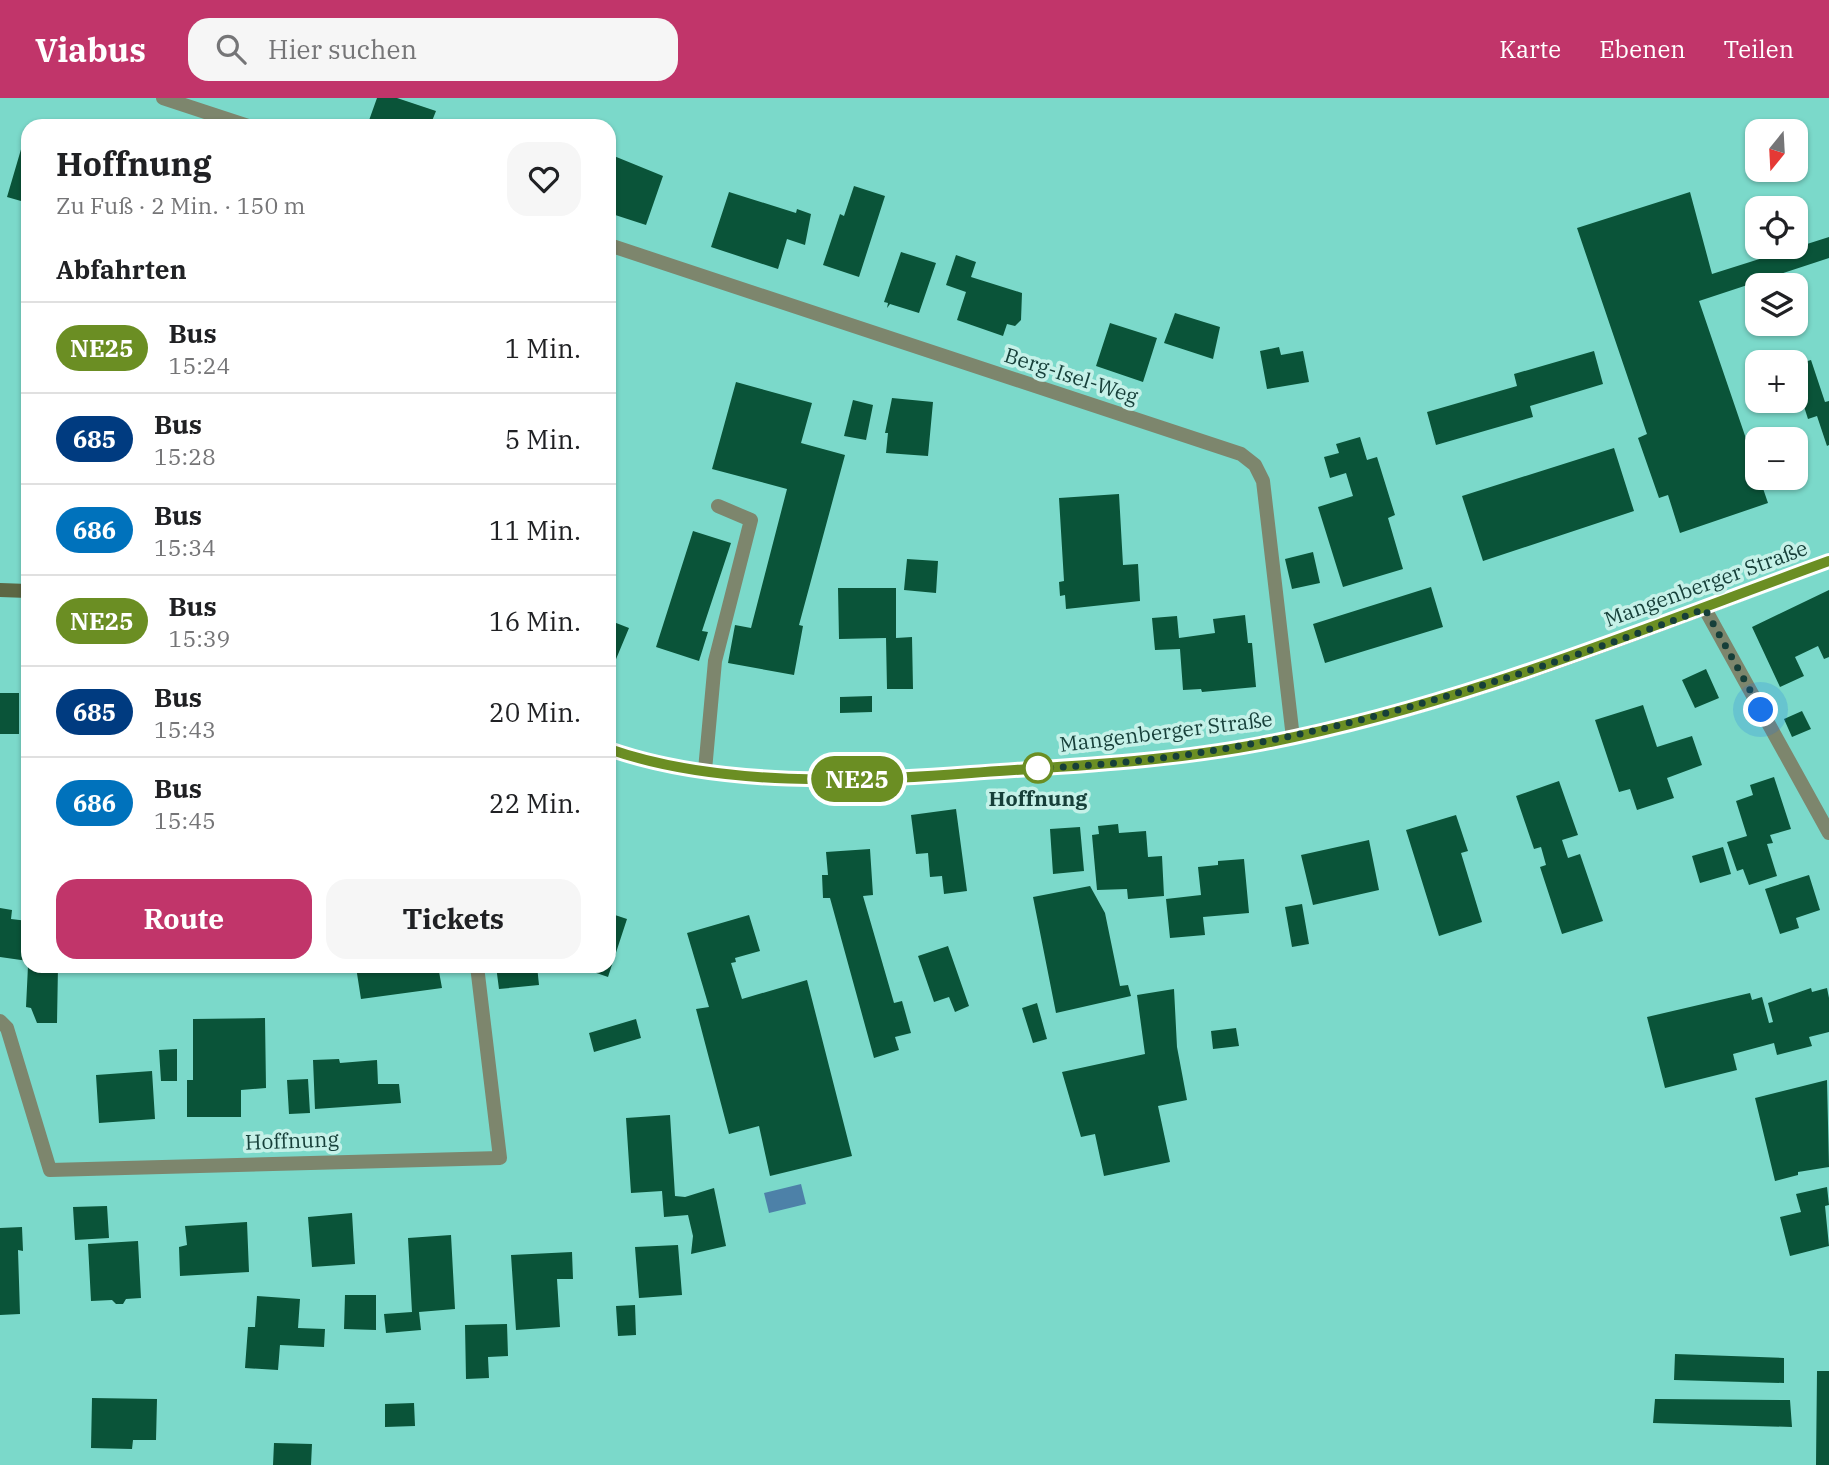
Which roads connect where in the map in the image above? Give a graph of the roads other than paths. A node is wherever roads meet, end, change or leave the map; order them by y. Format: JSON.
{"nodes":[{"id":1,"x":163,"y":98,"type":"edge"},
{"id":2,"x":227,"y":119,"type":"edge"},
{"id":3,"x":616,"y":247,"type":"edge"},
{"id":4,"x":718,"y":506,"type":"dead end"},
{"id":5,"x":1829,"y":561,"type":"edge"},
{"id":6,"x":0,"y":590,"type":"edge"},
{"id":7,"x":21,"y":592,"type":"edge"},
{"id":8,"x":1705,"y":609,"type":"junction"},
{"id":9,"x":1293,"y":738,"type":"junction"},
{"id":10,"x":616,"y":751,"type":"edge"},
{"id":11,"x":705,"y":771,"type":"junction"},
{"id":12,"x":1829,"y":833,"type":"edge"},
{"id":13,"x":478,"y":973,"type":"edge"},
{"id":14,"x":0,"y":1021,"type":"edge"}],
"edges":[{"from":1,"to":2,"type":"lane"},
{"from":3,"to":9,"type":"lane","name":"Berg-Isel-Weg"},
{"from":4,"to":11,"type":"lane"},
{"from":5,"to":8,"type":"main road","name":"Mangenberger Straße"},
{"from":6,"to":7,"type":"main road"},
{"from":8,"to":9,"type":"main road","name":"Mangenberger Straße"},
{"from":8,"to":12,"type":"lane"},
{"from":9,"to":11,"type":"main road","name":"Mangenberger Straße"},
{"from":10,"to":11,"type":"main road","name":"Mangenberger Straße"},
{"from":13,"to":14,"type":"lane","name":"Hoffnung"}]}
